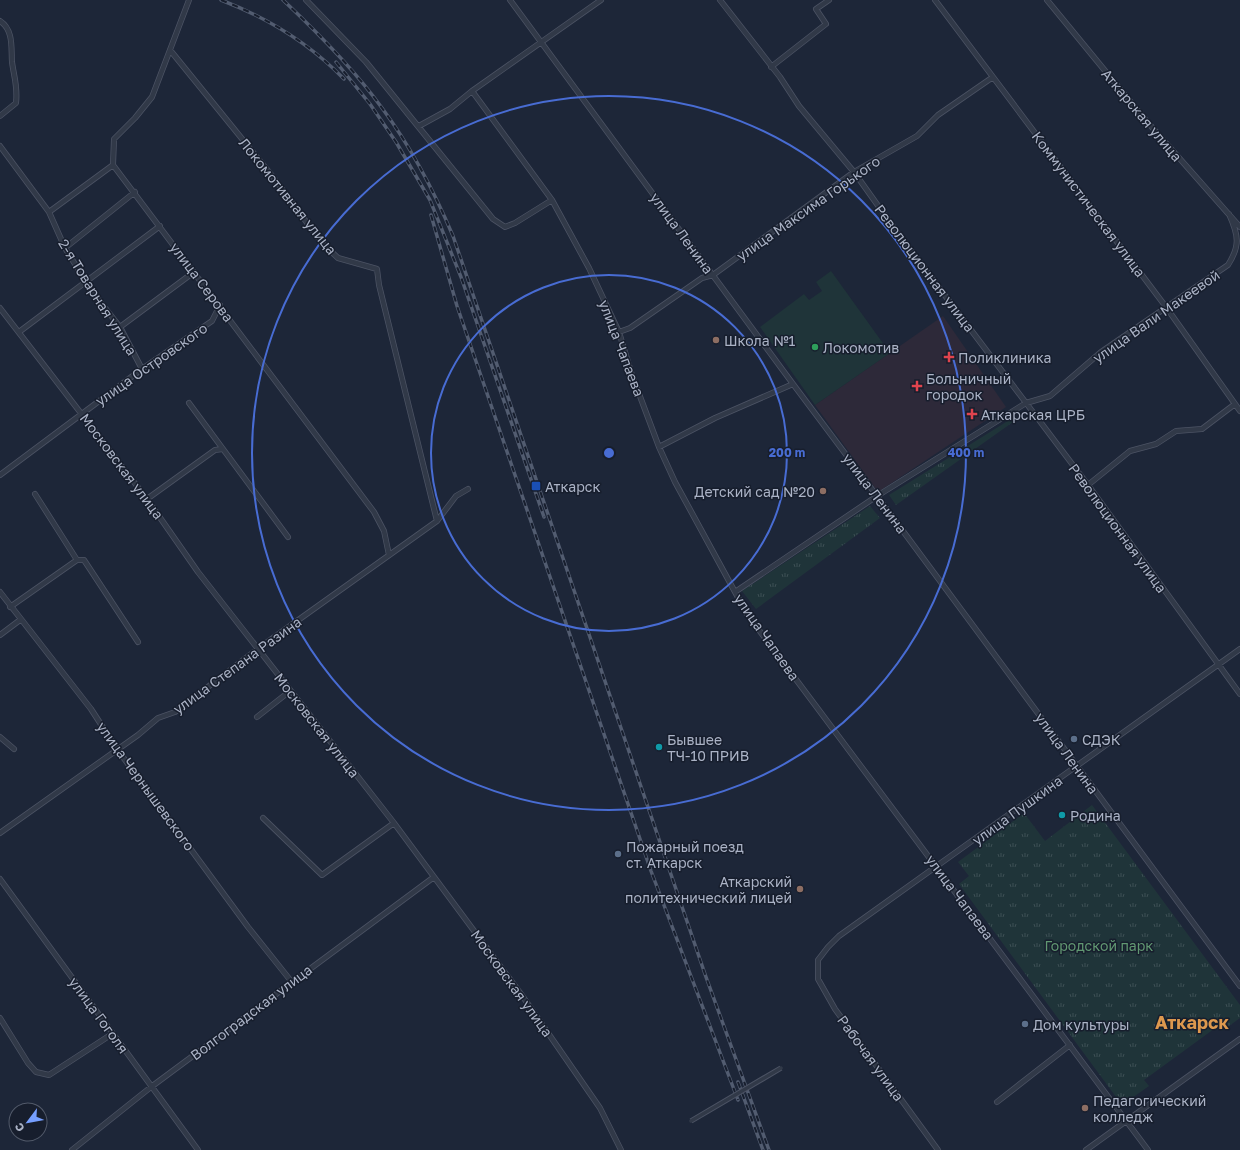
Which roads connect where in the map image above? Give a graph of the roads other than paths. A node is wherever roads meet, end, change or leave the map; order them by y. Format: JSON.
{"nodes":[{"id":1,"x":188,"y":0,"type":"edge"},
{"id":2,"x":306,"y":0,"type":"edge"},
{"id":3,"x":510,"y":0,"type":"edge"},
{"id":4,"x":601,"y":0,"type":"edge"},
{"id":5,"x":720,"y":0,"type":"edge"},
{"id":6,"x":829,"y":0,"type":"edge"},
{"id":7,"x":934,"y":0,"type":"edge"},
{"id":8,"x":1047,"y":0,"type":"edge"},
{"id":9,"x":0,"y":22,"type":"edge"},
{"id":10,"x":541,"y":43,"type":"junction"},
{"id":11,"x":170,"y":50,"type":"junction"},
{"id":12,"x":771,"y":67,"type":"junction"},
{"id":13,"x":993,"y":77,"type":"junction"},
{"id":14,"x":472,"y":91,"type":"junction"},
{"id":15,"x":0,"y":116,"type":"edge"},
{"id":16,"x":419,"y":126,"type":"junction"},
{"id":17,"x":0,"y":146,"type":"edge"},
{"id":18,"x":113,"y":165,"type":"junction"},
{"id":19,"x":854,"y":172,"type":"junction"},
{"id":20,"x":135,"y":192,"type":"junction"},
{"id":21,"x":552,"y":200,"type":"junction"},
{"id":22,"x":49,"y":212,"type":"junction"},
{"id":23,"x":1229,"y":214,"type":"junction"},
{"id":24,"x":160,"y":226,"type":"junction"},
{"id":25,"x":1240,"y":227,"type":"edge"},
{"id":26,"x":65,"y":248,"type":"junction"},
{"id":27,"x":194,"y":272,"type":"junction"},
{"id":28,"x":713,"y":275,"type":"junction"},
{"id":29,"x":86,"y":281,"type":"junction"},
{"id":30,"x":220,"y":305,"type":"junction"},
{"id":31,"x":1166,"y":307,"type":"junction"},
{"id":32,"x":0,"y":308,"type":"edge"},
{"id":33,"x":120,"y":327,"type":"junction"},
{"id":34,"x":19,"y":332,"type":"junction"},
{"id":35,"x":619,"y":332,"type":"junction"},
{"id":36,"x":142,"y":369,"type":"junction"},
{"id":37,"x":793,"y":384,"type":"junction"},
{"id":38,"x":189,"y":403,"type":"dead end"},
{"id":39,"x":1026,"y":403,"type":"junction"},
{"id":40,"x":1235,"y":404,"type":"junction"},
{"id":41,"x":1240,"y":411,"type":"edge"},
{"id":42,"x":82,"y":413,"type":"junction"},
{"id":43,"x":659,"y":447,"type":"junction"},
{"id":44,"x":223,"y":449,"type":"junction"},
{"id":45,"x":0,"y":475,"type":"edge"},
{"id":46,"x":1088,"y":485,"type":"junction"},
{"id":47,"x":468,"y":489,"type":"dead end"},
{"id":48,"x":35,"y":494,"type":"dead end"},
{"id":49,"x":878,"y":496,"type":"junction"},
{"id":50,"x":147,"y":499,"type":"junction"},
{"id":51,"x":438,"y":521,"type":"junction"},
{"id":52,"x":288,"y":536,"type":"dead end"},
{"id":53,"x":389,"y":555,"type":"junction"},
{"id":54,"x":77,"y":560,"type":"junction"},
{"id":55,"x":0,"y":592,"type":"edge"},
{"id":56,"x":735,"y":592,"type":"junction"},
{"id":57,"x":10,"y":607,"type":"junction"},
{"id":58,"x":20,"y":620,"type":"junction"},
{"id":59,"x":0,"y":635,"type":"edge"},
{"id":60,"x":138,"y":642,"type":"dead end"},
{"id":61,"x":259,"y":648,"type":"junction"},
{"id":62,"x":1240,"y":649,"type":"edge"},
{"id":63,"x":1219,"y":665,"type":"junction"},
{"id":64,"x":290,"y":691,"type":"junction"},
{"id":65,"x":1240,"y":694,"type":"edge"},
{"id":66,"x":257,"y":717,"type":"dead end"},
{"id":67,"x":0,"y":737,"type":"edge"},
{"id":68,"x":14,"y":749,"type":"dead end"},
{"id":69,"x":117,"y":749,"type":"junction"},
{"id":70,"x":1077,"y":767,"type":"junction"},
{"id":71,"x":263,"y":818,"type":"dead end"},
{"id":72,"x":394,"y":823,"type":"junction"},
{"id":73,"x":0,"y":833,"type":"edge"},
{"id":74,"x":938,"y":867,"type":"junction"},
{"id":75,"x":434,"y":877,"type":"junction"},
{"id":76,"x":0,"y":879,"type":"edge"},
{"id":77,"x":818,"y":960,"type":"joint"},
{"id":78,"x":291,"y":981,"type":"junction"},
{"id":79,"x":1240,"y":986,"type":"edge"},
{"id":80,"x":0,"y":1018,"type":"edge"},
{"id":81,"x":112,"y":1034,"type":"junction"},
{"id":82,"x":1240,"y":1039,"type":"edge"},
{"id":83,"x":1070,"y":1045,"type":"junction"},
{"id":84,"x":781,"y":1068,"type":"dead end"},
{"id":85,"x":151,"y":1087,"type":"junction"},
{"id":86,"x":996,"y":1102,"type":"dead end"},
{"id":87,"x":1127,"y":1120,"type":"junction"},
{"id":88,"x":691,"y":1122,"type":"dead end"},
{"id":89,"x":72,"y":1150,"type":"edge"},
{"id":90,"x":198,"y":1150,"type":"edge"},
{"id":91,"x":621,"y":1150,"type":"edge"},
{"id":92,"x":938,"y":1150,"type":"edge"},
{"id":93,"x":1086,"y":1150,"type":"edge"},
{"id":94,"x":1148,"y":1150,"type":"edge"}],
"edges":[{"from":1,"to":11,"type":"street"},
{"from":2,"to":16,"type":"street"},
{"from":3,"to":10,"type":"street","name":"улица Ленина"},
{"from":4,"to":10,"type":"street"},
{"from":5,"to":12,"type":"street","name":"Революционная улица"},
{"from":6,"to":12,"type":"street"},
{"from":7,"to":13,"type":"street","name":"Коммунистическая улица"},
{"from":8,"to":23,"type":"street","name":"Аткарская улица"},
{"from":9,"to":15,"type":"street"},
{"from":10,"to":14,"type":"street"},
{"from":10,"to":28,"type":"street","name":"улица Ленина"},
{"from":11,"to":18,"type":"street"},
{"from":11,"to":51,"type":"street","name":"Локомотивная улица"},
{"from":12,"to":19,"type":"street","name":"Революционная улица"},
{"from":13,"to":19,"type":"street","name":"улица Максима Горького"},
{"from":13,"to":31,"type":"street","name":"Коммунистическая улица"},
{"from":14,"to":16,"type":"street"},
{"from":14,"to":21,"type":"street","name":"улица Чапаева"},
{"from":16,"to":21,"type":"street"},
{"from":17,"to":22,"type":"street","name":"2-я Товарная улица"},
{"from":18,"to":20,"type":"street","name":"улица Серова"},
{"from":18,"to":22,"type":"street"},
{"from":19,"to":28,"type":"street","name":"улица Максима Горького"},
{"from":19,"to":39,"type":"street","name":"Революционная улица"},
{"from":20,"to":24,"type":"street","name":"улица Серова"},
{"from":20,"to":26,"type":"street"},
{"from":21,"to":35,"type":"street","name":"улица Чапаева"},
{"from":22,"to":26,"type":"street","name":"2-я Товарная улица"},
{"from":23,"to":25,"type":"street","name":"Аткарская улица"},
{"from":23,"to":31,"type":"street","name":"улица Вали Макеевой"},
{"from":24,"to":27,"type":"street","name":"улица Серова"},
{"from":24,"to":29,"type":"street"},
{"from":26,"to":29,"type":"street","name":"2-я Товарная улица"},
{"from":27,"to":30,"type":"street","name":"улица Серова"},
{"from":27,"to":33,"type":"street"},
{"from":28,"to":35,"type":"street","name":"улица Максима Горького"},
{"from":28,"to":37,"type":"street","name":"улица Ленина"},
{"from":29,"to":33,"type":"street","name":"2-я Товарная улица"},
{"from":29,"to":34,"type":"street"},
{"from":30,"to":36,"type":"street","name":"улица Островского"},
{"from":30,"to":53,"type":"street","name":"улица Серова"},
{"from":31,"to":39,"type":"street","name":"улица Вали Макеевой"},
{"from":31,"to":40,"type":"street","name":"Коммунистическая улица"},
{"from":32,"to":34,"type":"street","name":"Московская улица"},
{"from":33,"to":36,"type":"street","name":"2-я Товарная улица"},
{"from":34,"to":42,"type":"street","name":"Московская улица"},
{"from":35,"to":43,"type":"street","name":"улица Чапаева"},
{"from":36,"to":42,"type":"street","name":"улица Островского"},
{"from":37,"to":43,"type":"street"},
{"from":37,"to":49,"type":"street","name":"улица Ленина"},
{"from":38,"to":44,"type":"street"},
{"from":39,"to":46,"type":"street","name":"Революционная улица"},
{"from":39,"to":49,"type":"street","name":"улица Вали Макеевой"},
{"from":40,"to":41,"type":"street","name":"Коммунистическая улица"},
{"from":40,"to":46,"type":"street"},
{"from":42,"to":45,"type":"street","name":"улица Островского"},
{"from":42,"to":50,"type":"street","name":"Московская улица"},
{"from":43,"to":56,"type":"street","name":"улица Чапаева"},
{"from":44,"to":50,"type":"street"},
{"from":44,"to":52,"type":"street"},
{"from":46,"to":63,"type":"street","name":"Революционная улица"},
{"from":47,"to":51,"type":"street","name":"улица Степана Разина"},
{"from":48,"to":54,"type":"street"},
{"from":49,"to":56,"type":"street","name":"улица Вали Макеевой"},
{"from":49,"to":70,"type":"street","name":"улица Ленина"},
{"from":50,"to":61,"type":"street","name":"Московская улица"},
{"from":51,"to":53,"type":"street","name":"улица Степана Разина"},
{"from":53,"to":61,"type":"street","name":"улица Степана Разина"},
{"from":54,"to":57,"type":"street"},
{"from":54,"to":60,"type":"street"},
{"from":55,"to":57,"type":"street","name":"улица Чернышевского"},
{"from":56,"to":74,"type":"street","name":"улица Чапаева"},
{"from":57,"to":58,"type":"street","name":"улица Чернышевского"},
{"from":58,"to":59,"type":"street"},
{"from":58,"to":69,"type":"street","name":"улица Чернышевского"},
{"from":61,"to":64,"type":"street","name":"Московская улица"},
{"from":61,"to":69,"type":"street","name":"улица Степана Разина"},
{"from":62,"to":63,"type":"street","name":"улица Пушкина"},
{"from":63,"to":65,"type":"street","name":"Революционная улица"},
{"from":63,"to":70,"type":"street","name":"улица Пушкина"},
{"from":64,"to":66,"type":"street"},
{"from":64,"to":72,"type":"street","name":"Московская улица"},
{"from":67,"to":68,"type":"street"},
{"from":69,"to":73,"type":"street","name":"улица Степана Разина"},
{"from":69,"to":78,"type":"street","name":"улица Чернышевского"},
{"from":70,"to":74,"type":"street","name":"улица Пушкина"},
{"from":70,"to":79,"type":"street","name":"улица Ленина"},
{"from":71,"to":72,"type":"street"},
{"from":72,"to":75,"type":"street","name":"Московская улица"},
{"from":74,"to":77,"type":"street","name":"улица Пушкина"},
{"from":74,"to":83,"type":"street","name":"улица Чапаева"},
{"from":75,"to":78,"type":"street","name":"Волгоградская улица"},
{"from":75,"to":91,"type":"street","name":"Московская улица"},
{"from":76,"to":81,"type":"street","name":"улица Гоголя"},
{"from":77,"to":92,"type":"street","name":"Рабочая улица"},
{"from":78,"to":85,"type":"street","name":"Волгоградская улица"},
{"from":80,"to":81,"type":"street"},
{"from":81,"to":85,"type":"street","name":"улица Гоголя"},
{"from":82,"to":87,"type":"street"},
{"from":83,"to":86,"type":"street"},
{"from":83,"to":87,"type":"street","name":"улица Чапаева"},
{"from":84,"to":88,"type":"street","bridge":true},
{"from":85,"to":89,"type":"street","name":"Волгоградская улица"},
{"from":85,"to":90,"type":"street","name":"улица Гоголя"},
{"from":87,"to":93,"type":"street"},
{"from":87,"to":94,"type":"street","name":"улица Чапаева"}]}
